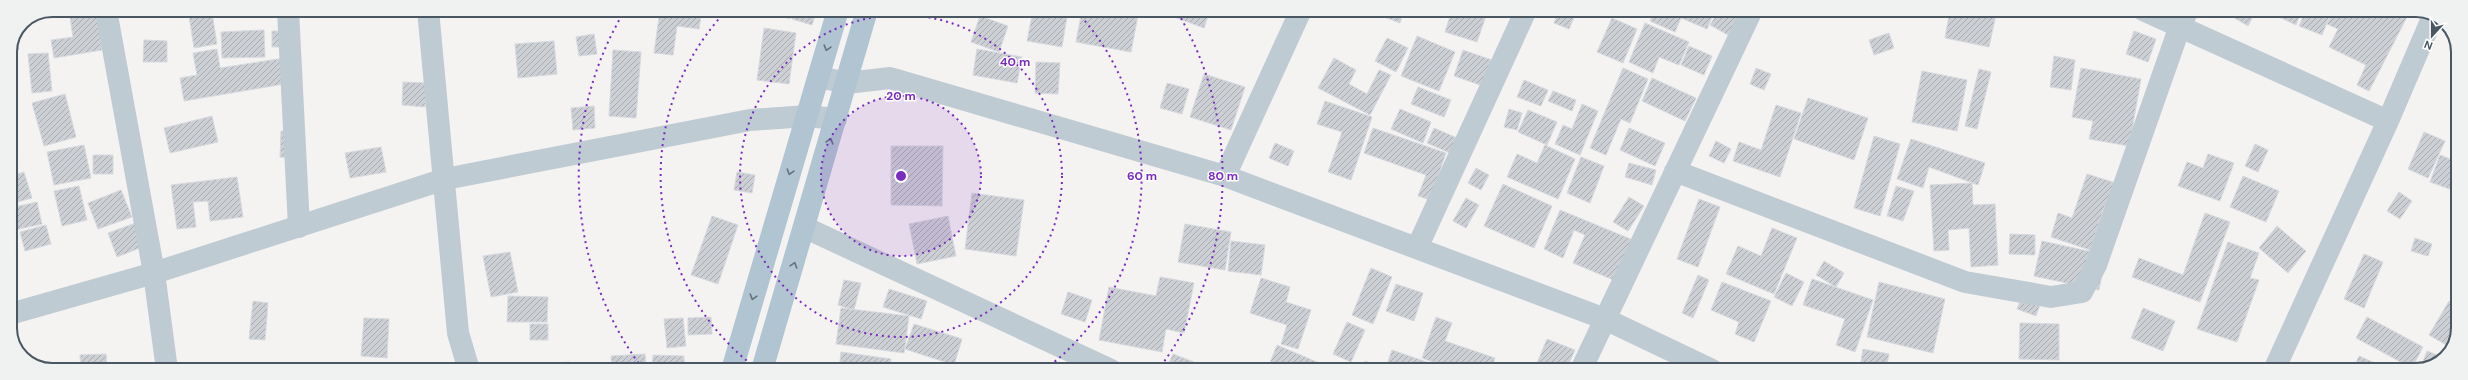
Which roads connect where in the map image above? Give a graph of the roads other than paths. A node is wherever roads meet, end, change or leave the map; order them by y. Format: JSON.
{"nodes":[{"id":1,"x":107,"y":17,"type":"edge"},
{"id":2,"x":288,"y":17,"type":"edge"},
{"id":3,"x":429,"y":17,"type":"edge"},
{"id":4,"x":836,"y":17,"type":"edge"},
{"id":5,"x":865,"y":17,"type":"edge"},
{"id":6,"x":1298,"y":17,"type":"edge"},
{"id":7,"x":1523,"y":17,"type":"edge"},
{"id":8,"x":1749,"y":17,"type":"edge"},
{"id":9,"x":2184,"y":18,"type":"edge"},
{"id":10,"x":2431,"y":21,"type":"edge"},
{"id":11,"x":819,"y":77,"type":"junction"},
{"id":12,"x":848,"y":83,"type":"junction"},
{"id":13,"x":807,"y":116,"type":"junction"},
{"id":14,"x":836,"y":119,"type":"junction"},
{"id":15,"x":2388,"y":121,"type":"junction"},
{"id":16,"x":1675,"y":171,"type":"junction"},
{"id":17,"x":1225,"y":176,"type":"junction"},
{"id":18,"x":445,"y":179,"type":"junction"},
{"id":19,"x":299,"y":227,"type":"junction"},
{"id":20,"x":806,"y":228,"type":"junction"},
{"id":21,"x":1417,"y":248,"type":"junction"},
{"id":22,"x":154,"y":273,"type":"junction"},
{"id":23,"x":17,"y":312,"type":"edge"},
{"id":24,"x":1604,"y":319,"type":"junction"},
{"id":25,"x":166,"y":363,"type":"edge"},
{"id":26,"x":467,"y":363,"type":"edge"},
{"id":27,"x":734,"y":363,"type":"edge"},
{"id":28,"x":764,"y":363,"type":"edge"},
{"id":29,"x":1096,"y":363,"type":"edge"},
{"id":30,"x":1584,"y":363,"type":"edge"},
{"id":31,"x":1697,"y":363,"type":"edge"},
{"id":32,"x":2277,"y":363,"type":"edge"}],
"edges":[{"from":1,"to":22,"type":"street"},
{"from":2,"to":19,"type":"street"},
{"from":3,"to":18,"type":"street"},
{"from":4,"to":11,"type":"main road","one_way":true},
{"from":5,"to":12,"type":"main road"},
{"from":6,"to":17,"type":"street"},
{"from":7,"to":21,"type":"street"},
{"from":8,"to":16,"type":"street"},
{"from":9,"to":15,"type":"street"},
{"from":9,"to":16,"type":"street"},
{"from":10,"to":15,"type":"street"},
{"from":11,"to":12,"type":"street"},
{"from":11,"to":13,"type":"main road"},
{"from":12,"to":14,"type":"main road"},
{"from":12,"to":17,"type":"street"},
{"from":13,"to":14,"type":"street"},
{"from":13,"to":18,"type":"street"},
{"from":13,"to":27,"type":"main road","one_way":true},
{"from":20,"to":14,"type":"main road","one_way":true},
{"from":15,"to":32,"type":"street"},
{"from":16,"to":24,"type":"street"},
{"from":17,"to":21,"type":"street"},
{"from":18,"to":19,"type":"street"},
{"from":18,"to":26,"type":"street"},
{"from":19,"to":22,"type":"street"},
{"from":28,"to":20,"type":"main road","one_way":true},
{"from":20,"to":29,"type":"street"},
{"from":21,"to":24,"type":"street"},
{"from":22,"to":23,"type":"street"},
{"from":22,"to":25,"type":"street"},
{"from":24,"to":30,"type":"street"},
{"from":24,"to":31,"type":"street"}]}
